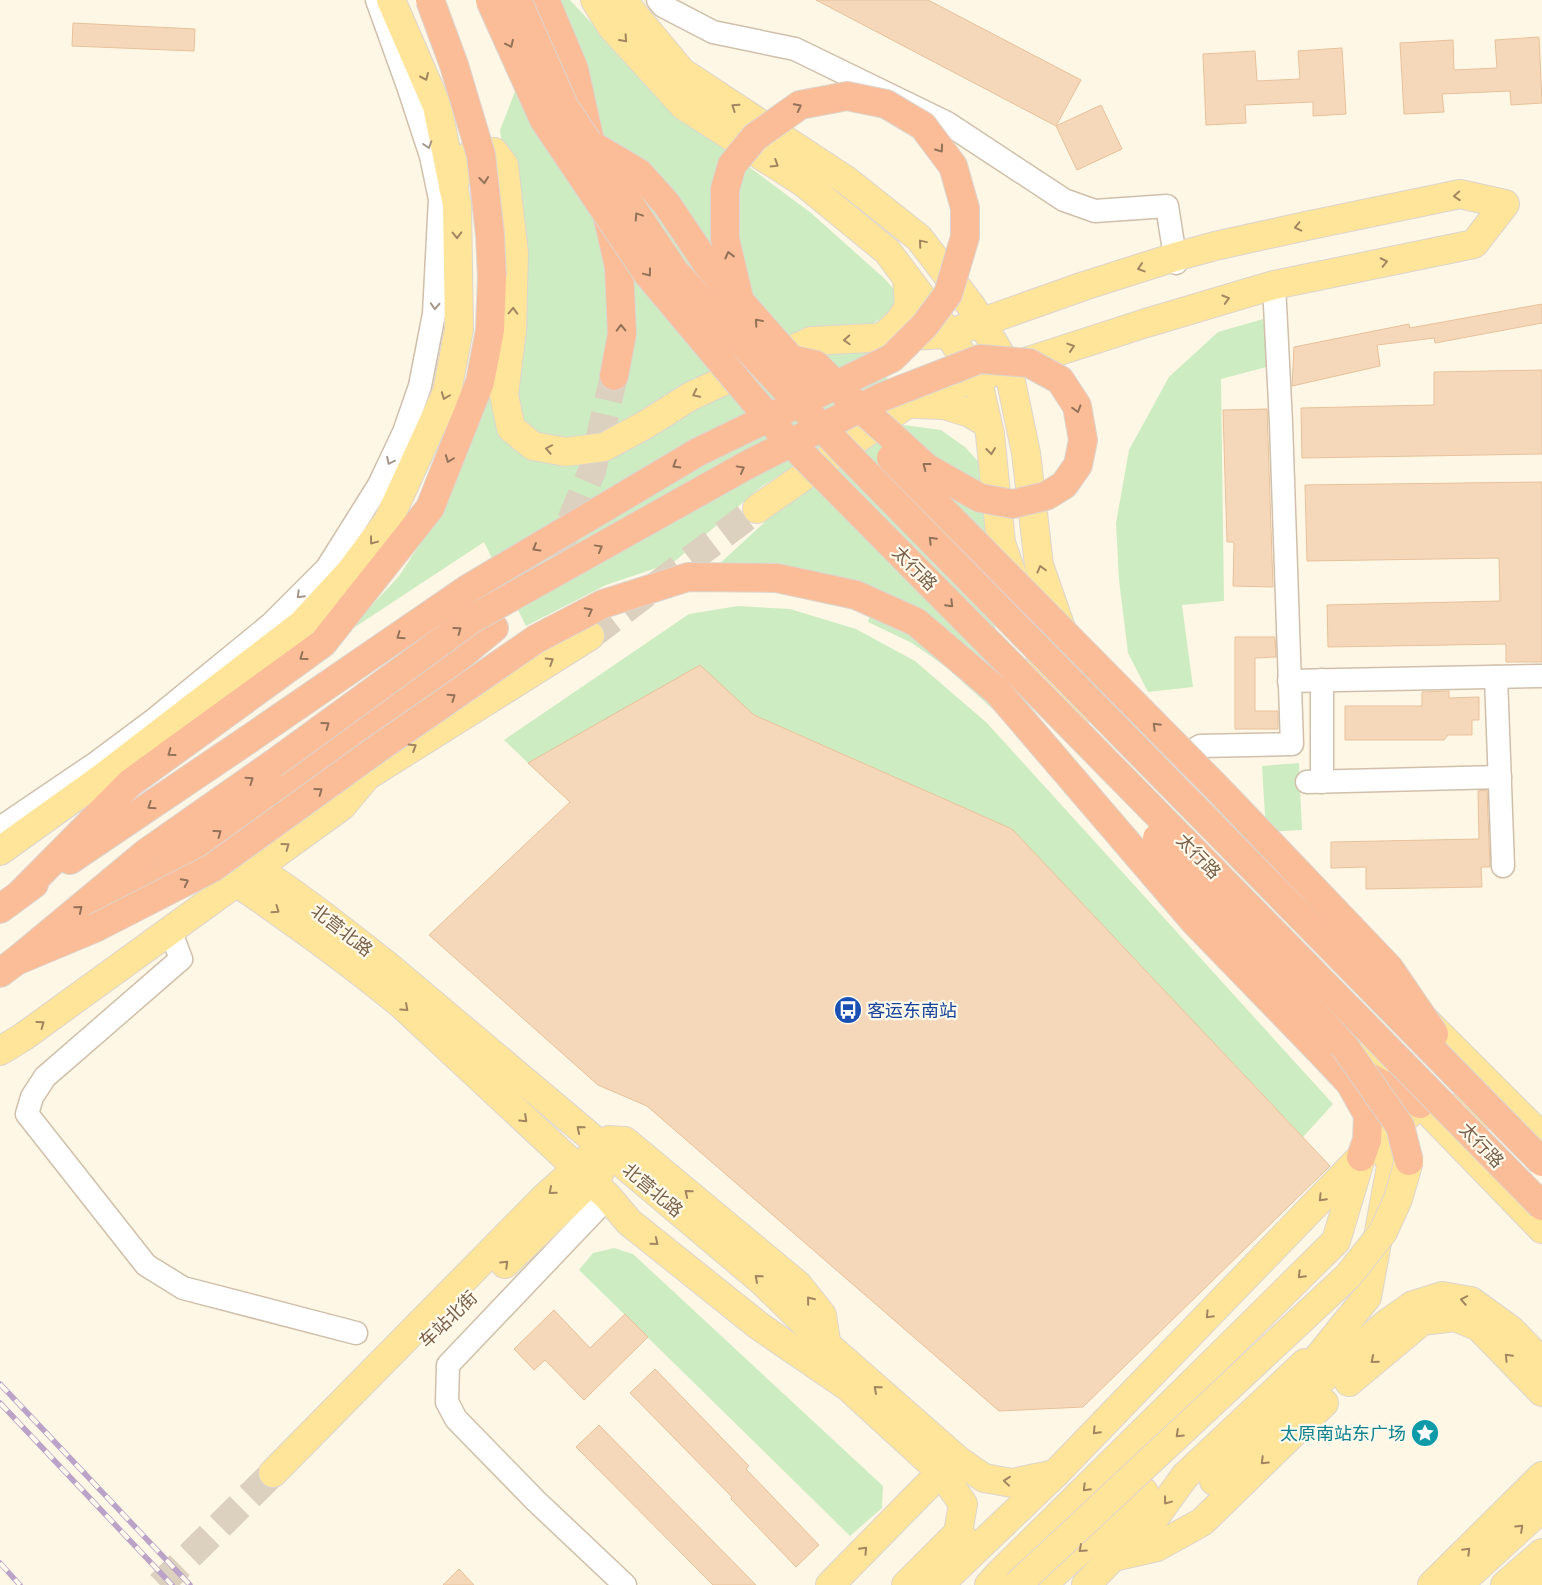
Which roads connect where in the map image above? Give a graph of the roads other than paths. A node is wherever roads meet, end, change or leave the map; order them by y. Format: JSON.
{"nodes":[{"id":1,"x":377,"y":0,"type":"edge"},
{"id":2,"x":391,"y":0,"type":"edge"},
{"id":3,"x":430,"y":0,"type":"edge"},
{"id":4,"x":490,"y":0,"type":"edge"},
{"id":5,"x":517,"y":0,"type":"edge"},
{"id":6,"x":545,"y":0,"type":"edge"},
{"id":7,"x":595,"y":0,"type":"edge"},
{"id":8,"x":622,"y":0,"type":"edge"},
{"id":9,"x":658,"y":0,"type":"edge"},
{"id":10,"x":589,"y":143,"type":"junction"},
{"id":11,"x":453,"y":187,"type":"junction"},
{"id":12,"x":1174,"y":254,"type":"junction"},
{"id":13,"x":907,"y":278,"type":"junction"},
{"id":14,"x":1274,"y":285,"type":"junction"},
{"id":15,"x":740,"y":302,"type":"junction"},
{"id":16,"x":981,"y":322,"type":"junction"},
{"id":17,"x":948,"y":334,"type":"junction"},
{"id":18,"x":882,"y":338,"type":"junction"},
{"id":19,"x":790,"y":358,"type":"junction"},
{"id":20,"x":1008,"y":367,"type":"junction"},
{"id":21,"x":614,"y":376,"type":"tunnel mouth"},
{"id":22,"x":977,"y":377,"type":"junction"},
{"id":23,"x":906,"y":404,"type":"junction"},
{"id":24,"x":987,"y":422,"type":"junction"},
{"id":25,"x":757,"y":509,"type":"tunnel mouth"},
{"id":26,"x":494,"y":628,"type":"dead end"},
{"id":27,"x":590,"y":636,"type":"tunnel mouth"},
{"id":28,"x":1542,"y":676,"type":"edge"},
{"id":29,"x":1496,"y":677,"type":"junction"},
{"id":30,"x":1322,"y":680,"type":"junction"},
{"id":31,"x":1289,"y":681,"type":"junction"},
{"id":32,"x":1053,"y":708,"type":"junction"},
{"id":33,"x":1170,"y":765,"type":"junction"},
{"id":34,"x":1500,"y":776,"type":"junction"},
{"id":35,"x":0,"y":828,"type":"edge"},
{"id":36,"x":0,"y":852,"type":"edge"},
{"id":37,"x":1502,"y":866,"type":"dead end"},
{"id":38,"x":246,"y":875,"type":"junction"},
{"id":39,"x":10,"y":902,"type":"edge"},
{"id":40,"x":95,"y":928,"type":"junction"},
{"id":41,"x":170,"y":930,"type":"junction"},
{"id":42,"x":8,"y":967,"type":"edge"},
{"id":43,"x":1318,"y":1049,"type":"junction"},
{"id":44,"x":0,"y":1051,"type":"edge"},
{"id":45,"x":1474,"y":1093,"type":"junction"},
{"id":46,"x":1420,"y":1104,"type":"junction"},
{"id":47,"x":1367,"y":1113,"type":"junction"},
{"id":48,"x":1533,"y":1128,"type":"edge"},
{"id":49,"x":1382,"y":1139,"type":"junction"},
{"id":50,"x":609,"y":1153,"type":"junction"},
{"id":51,"x":1361,"y":1157,"type":"junction"},
{"id":52,"x":1409,"y":1161,"type":"junction"},
{"id":53,"x":1542,"y":1162,"type":"edge"},
{"id":54,"x":592,"y":1182,"type":"junction"},
{"id":55,"x":654,"y":1190,"type":"junction"},
{"id":56,"x":1542,"y":1206,"type":"edge"},
{"id":57,"x":629,"y":1222,"type":"junction"},
{"id":58,"x":1542,"y":1229,"type":"edge"},
{"id":59,"x":356,"y":1333,"type":"dead end"},
{"id":60,"x":1347,"y":1342,"type":"junction"},
{"id":61,"x":826,"y":1344,"type":"junction"},
{"id":62,"x":1542,"y":1362,"type":"edge"},
{"id":63,"x":1542,"y":1392,"type":"edge"},
{"id":64,"x":1324,"y":1403,"type":"junction"},
{"id":65,"x":1281,"y":1415,"type":"junction"},
{"id":66,"x":941,"y":1472,"type":"junction"},
{"id":67,"x":1054,"y":1474,"type":"junction"},
{"id":68,"x":277,"y":1476,"type":"tunnel mouth"},
{"id":69,"x":1542,"y":1476,"type":"edge"},
{"id":70,"x":1214,"y":1482,"type":"dead end"},
{"id":71,"x":1144,"y":1492,"type":"junction"},
{"id":72,"x":1542,"y":1508,"type":"edge"},
{"id":73,"x":966,"y":1542,"type":"junction"},
{"id":74,"x":1542,"y":1553,"type":"edge"},
{"id":75,"x":1113,"y":1557,"type":"junction"},
{"id":76,"x":625,"y":1585,"type":"edge"},
{"id":77,"x":830,"y":1585,"type":"edge"},
{"id":78,"x":906,"y":1585,"type":"edge"},
{"id":79,"x":939,"y":1585,"type":"edge"},
{"id":80,"x":989,"y":1585,"type":"edge"},
{"id":81,"x":1017,"y":1585,"type":"edge"},
{"id":82,"x":1042,"y":1585,"type":"edge"},
{"id":83,"x":1086,"y":1585,"type":"edge"},
{"id":84,"x":1432,"y":1585,"type":"edge"},
{"id":85,"x":1458,"y":1585,"type":"edge"},
{"id":86,"x":1505,"y":1585,"type":"edge"}],
"edges":[{"from":1,"to":35,"type":"street","one_way":true},
{"from":2,"to":11,"type":"main road","one_way":true},
{"from":3,"to":39,"type":"highway","one_way":true,"bridge":true},
{"from":4,"to":32,"type":"highway","name":"太行路","one_way":true,"bridge":true},
{"from":5,"to":10,"type":"highway","name":"太行路","bridge":true},
{"from":21,"to":6,"type":"highway","one_way":true},
{"from":7,"to":13,"type":"main road","one_way":true},
{"from":16,"to":8,"type":"main road","one_way":true},
{"from":9,"to":12,"type":"street"},
{"from":10,"to":15,"type":"highway","bridge":true},
{"from":45,"to":10,"type":"highway","name":"太行路","one_way":true,"bridge":true},
{"from":18,"to":11,"type":"main road","one_way":true},
{"from":11,"to":36,"type":"main road","one_way":true},
{"from":14,"to":12,"type":"main road","one_way":true},
{"from":12,"to":16,"type":"main road","one_way":true},
{"from":13,"to":17,"type":"main road"},
{"from":13,"to":18,"type":"main road"},
{"from":20,"to":14,"type":"main road","one_way":true},
{"from":14,"to":31,"type":"street"},
{"from":19,"to":15,"type":"highway","one_way":true,"bridge":true},
{"from":15,"to":39,"type":"highway","one_way":true,"bridge":true},
{"from":16,"to":17,"type":"main road"},
{"from":16,"to":20,"type":"main road"},
{"from":17,"to":18,"type":"main road"},
{"from":17,"to":22,"type":"main road"},
{"from":42,"to":19,"type":"highway","one_way":true,"bridge":true},
{"from":45,"to":19,"type":"highway","one_way":true,"bridge":true},
{"from":20,"to":22,"type":"main road"},
{"from":33,"to":20,"type":"main road","one_way":true},
{"from":22,"to":23,"type":"main road"},
{"from":22,"to":24,"type":"main road"},
{"from":23,"to":24,"type":"main road"},
{"from":23,"to":25,"type":"main road"},
{"from":24,"to":46,"type":"main road","one_way":true},
{"from":40,"to":26,"type":"highway","one_way":true},
{"from":38,"to":27,"type":"main road","one_way":true},
{"from":28,"to":29,"type":"street"},
{"from":29,"to":30,"type":"street"},
{"from":29,"to":34,"type":"street"},
{"from":30,"to":31,"type":"street"},
{"from":30,"to":34,"type":"street"},
{"from":31,"to":33,"type":"street"},
{"from":32,"to":52,"type":"highway","bridge":true},
{"from":32,"to":56,"type":"highway","name":"太行路","bridge":true},
{"from":33,"to":48,"type":"main road"},
{"from":34,"to":37,"type":"street"},
{"from":38,"to":41,"type":"main road"},
{"from":50,"to":38,"type":"main road","name":"北营北路","one_way":true},
{"from":38,"to":54,"type":"main road","name":"北营北路","one_way":true},
{"from":40,"to":42,"type":"highway"},
{"from":40,"to":43,"type":"highway","one_way":true,"bridge":true},
{"from":44,"to":41,"type":"main road","one_way":true},
{"from":41,"to":59,"type":"street"},
{"from":43,"to":46,"type":"highway","bridge":true},
{"from":43,"to":47,"type":"highway"},
{"from":45,"to":53,"type":"highway","name":"太行路","bridge":true},
{"from":46,"to":48,"type":"main road"},
{"from":46,"to":49,"type":"main road"},
{"from":46,"to":58,"type":"main road"},
{"from":47,"to":49,"type":"main road"},
{"from":47,"to":51,"type":"highway"},
{"from":49,"to":51,"type":"main road"},
{"from":49,"to":60,"type":"main road"},
{"from":50,"to":54,"type":"main road","name":"车站北街"},
{"from":50,"to":55,"type":"main road","name":"北营北路"},
{"from":61,"to":50,"type":"main road","one_way":true},
{"from":51,"to":67,"type":"main road","one_way":true},
{"from":51,"to":80,"type":"main road","one_way":true},
{"from":52,"to":71,"type":"main road"},
{"from":52,"to":81,"type":"main road","one_way":true,"bridge":true},
{"from":54,"to":57,"type":"main road","name":"北营北路"},
{"from":54,"to":68,"type":"main road","name":"车站北街"},
{"from":54,"to":76,"type":"street"},
{"from":55,"to":57,"type":"main road"},
{"from":61,"to":55,"type":"main road","name":"北营北路","one_way":true},
{"from":57,"to":66,"type":"main road","name":"北营北路","one_way":true},
{"from":62,"to":60,"type":"main road","one_way":true},
{"from":60,"to":65,"type":"main road"},
{"from":60,"to":75,"type":"main road","one_way":true},
{"from":67,"to":61,"type":"main road","name":"北营北路","one_way":true},
{"from":63,"to":64,"type":"main road","one_way":true},
{"from":64,"to":65,"type":"main road"},
{"from":64,"to":75,"type":"main road","one_way":true},
{"from":65,"to":70,"type":"main road"},
{"from":66,"to":73,"type":"main road","name":"北营北路"},
{"from":77,"to":66,"type":"main road","one_way":true},
{"from":67,"to":73,"type":"main road"},
{"from":84,"to":69,"type":"main road","one_way":true},
{"from":71,"to":75,"type":"main road"},
{"from":71,"to":82,"type":"main road","one_way":true},
{"from":85,"to":72,"type":"main road","one_way":true},
{"from":73,"to":78,"type":"main road"},
{"from":73,"to":79,"type":"main road"},
{"from":74,"to":86,"type":"main road"},
{"from":75,"to":83,"type":"main road"}]}
